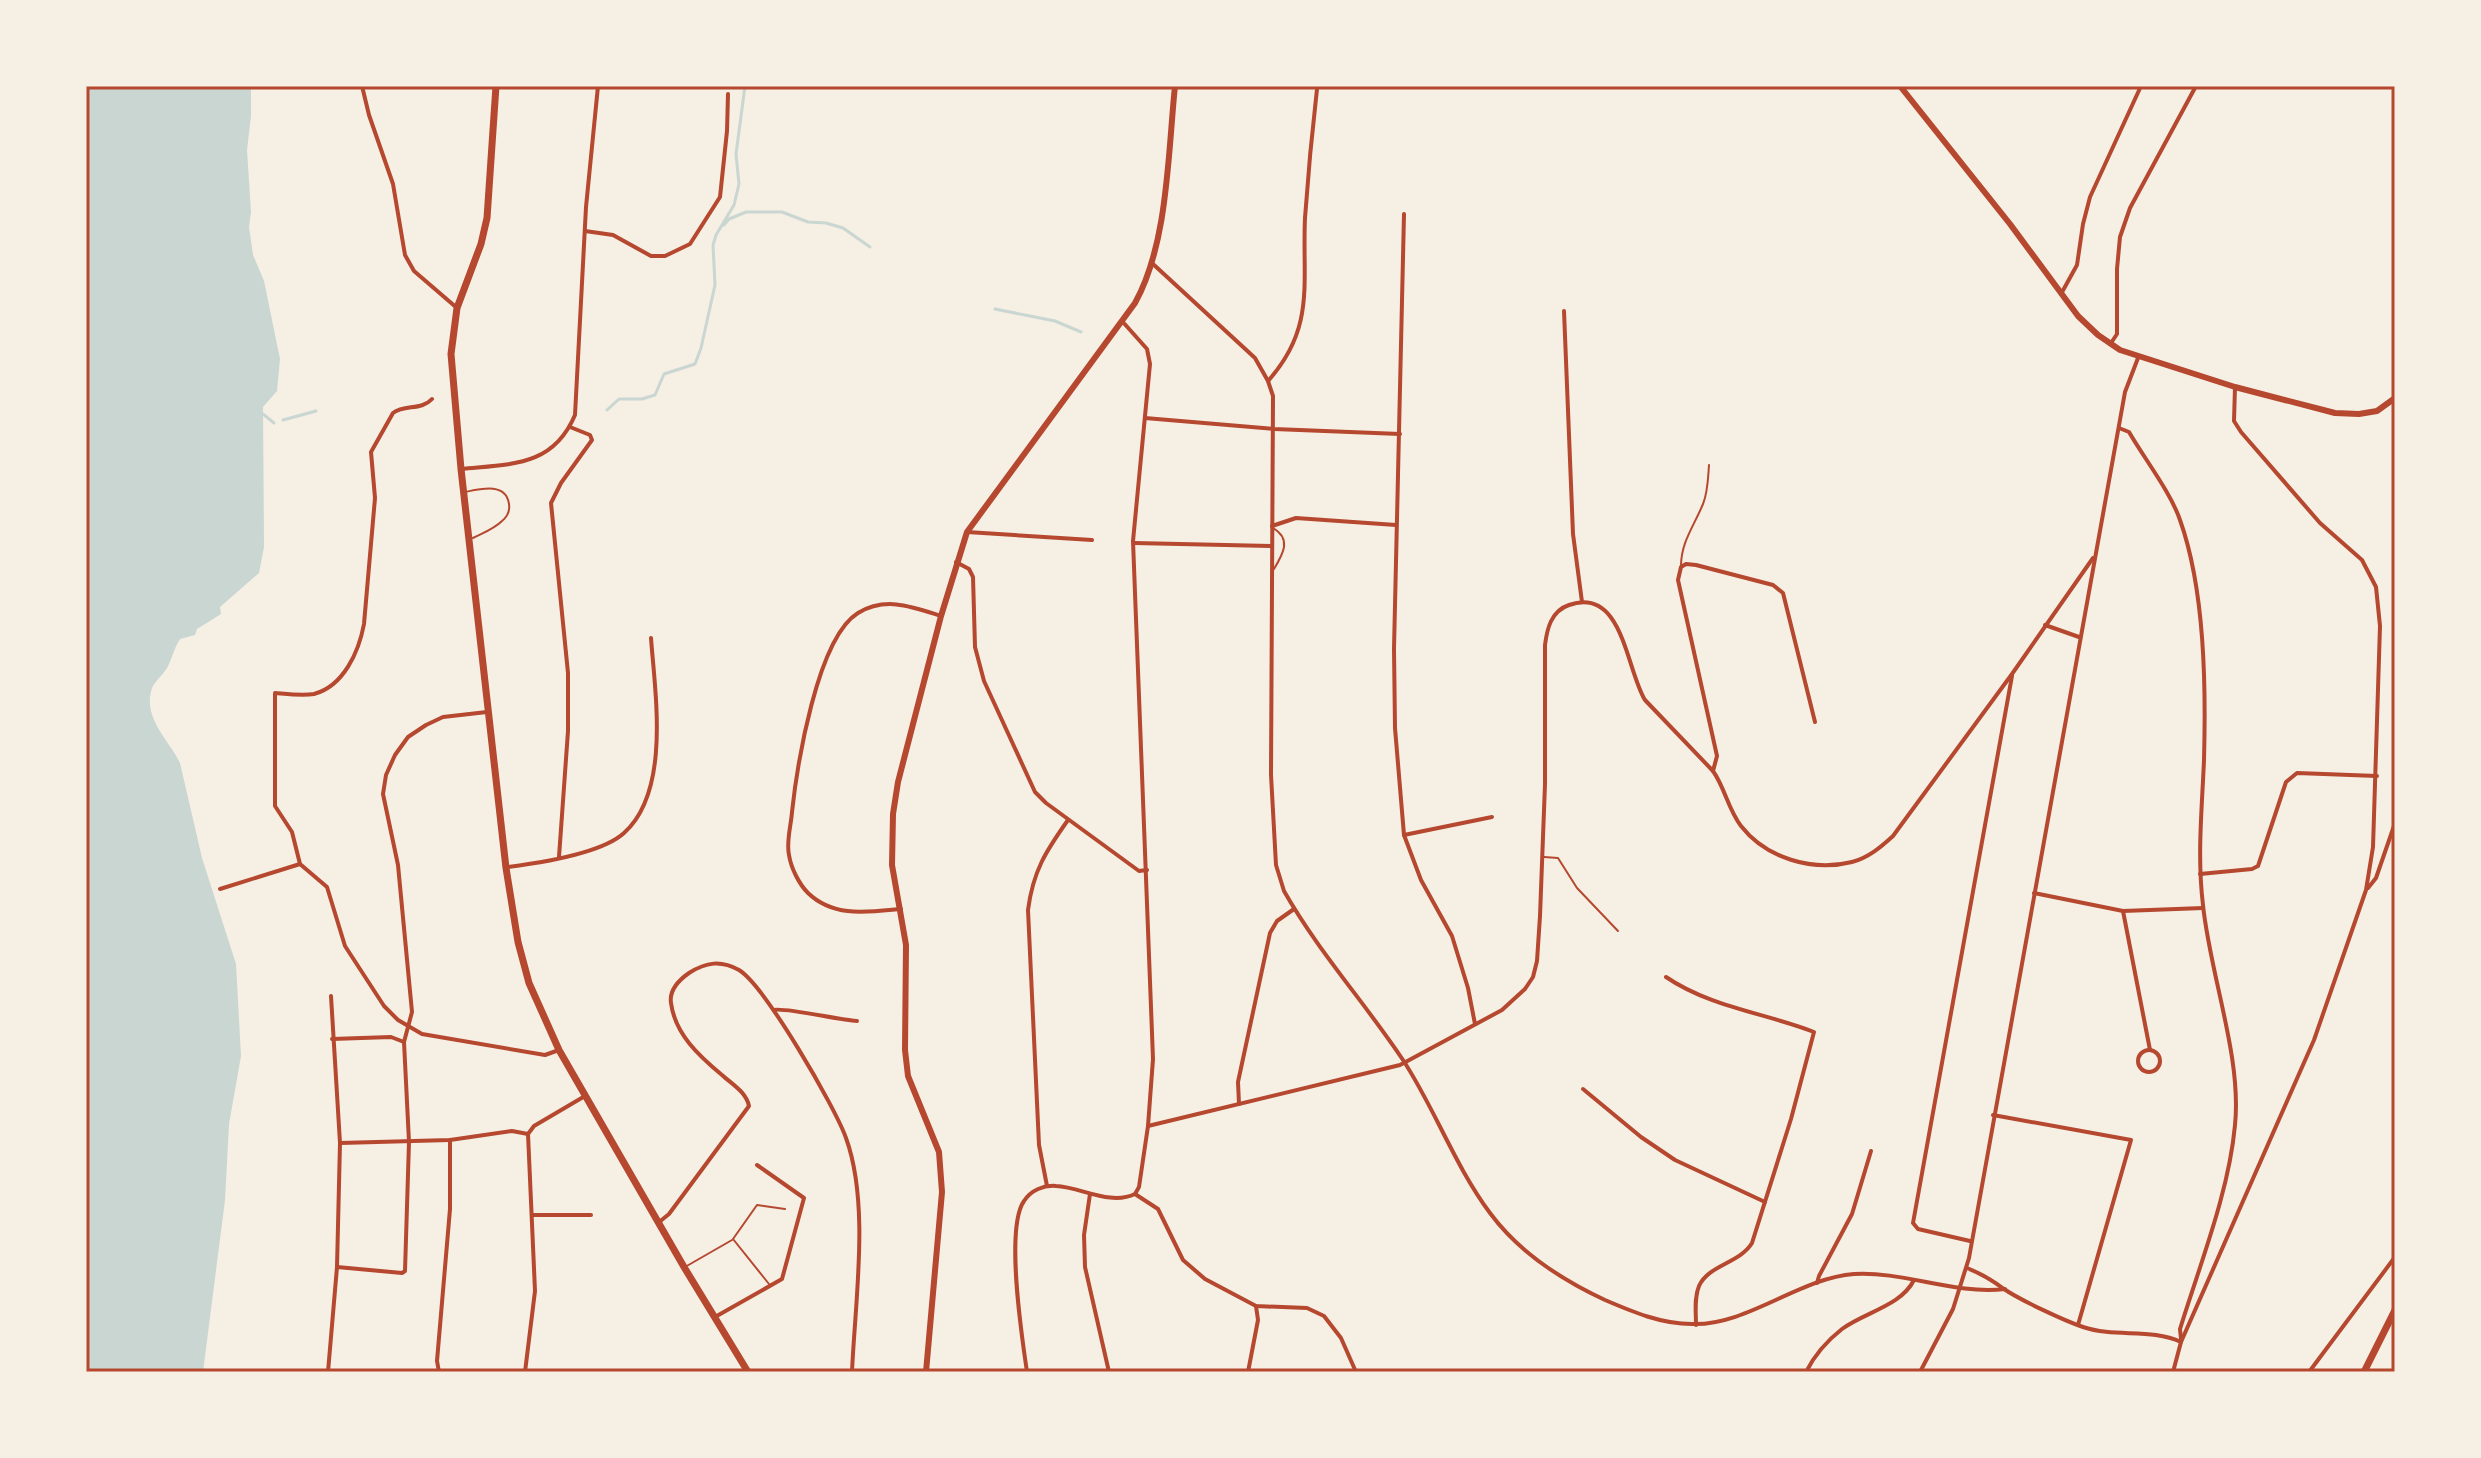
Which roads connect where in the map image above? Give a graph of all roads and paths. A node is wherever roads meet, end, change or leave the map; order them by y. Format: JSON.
{"nodes":[{"id":1,"x":362,"y":86,"type":"edge"},
{"id":2,"x":496,"y":86,"type":"edge"},
{"id":3,"x":598,"y":86,"type":"edge"},
{"id":4,"x":1175,"y":86,"type":"edge"},
{"id":5,"x":1900,"y":86,"type":"edge"},
{"id":6,"x":2141,"y":86,"type":"edge"},
{"id":7,"x":2196,"y":86,"type":"edge"},
{"id":8,"x":1317,"y":89,"type":"dead end"},
{"id":9,"x":728,"y":94,"type":"dead end"},
{"id":10,"x":1404,"y":214,"type":"dead end"},
{"id":11,"x":585,"y":231,"type":"junction"},
{"id":12,"x":1153,"y":264,"type":"junction"},
{"id":13,"x":2061,"y":294,"type":"junction"},
{"id":14,"x":457,"y":308,"type":"junction"},
{"id":15,"x":1564,"y":311,"type":"dead end"},
{"id":16,"x":1122,"y":321,"type":"junction"},
{"id":17,"x":2111,"y":344,"type":"junction"},
{"id":18,"x":2138,"y":358,"type":"junction"},
{"id":19,"x":1268,"y":381,"type":"junction"},
{"id":20,"x":2235,"y":387,"type":"junction"},
{"id":21,"x":2395,"y":398,"type":"edge"},
{"id":22,"x":432,"y":399,"type":"dead end"},
{"id":23,"x":1145,"y":418,"type":"junction"},
{"id":24,"x":570,"y":427,"type":"junction"},
{"id":25,"x":2119,"y":428,"type":"junction"},
{"id":26,"x":1274,"y":429,"type":"junction"},
{"id":27,"x":1400,"y":434,"type":"junction"},
{"id":28,"x":1709,"y":465,"type":"dead end"},
{"id":29,"x":461,"y":469,"type":"junction"},
{"id":30,"x":464,"y":492,"type":"junction"},
{"id":31,"x":1396,"y":525,"type":"junction"},
{"id":32,"x":1271,"y":527,"type":"junction"},
{"id":33,"x":967,"y":532,"type":"junction"},
{"id":34,"x":469,"y":540,"type":"junction"},
{"id":35,"x":1092,"y":540,"type":"dead end"},
{"id":36,"x":1133,"y":543,"type":"junction"},
{"id":37,"x":1271,"y":546,"type":"junction"},
{"id":38,"x":2094,"y":556,"type":"junction"},
{"id":39,"x":956,"y":562,"type":"junction"},
{"id":40,"x":1681,"y":567,"type":"junction"},
{"id":41,"x":1272,"y":574,"type":"junction"},
{"id":42,"x":1582,"y":602,"type":"junction"},
{"id":43,"x":941,"y":616,"type":"junction"},
{"id":44,"x":2045,"y":625,"type":"junction"},
{"id":45,"x":2079,"y":637,"type":"junction"},
{"id":46,"x":651,"y":638,"type":"dead end"},
{"id":47,"x":2012,"y":674,"type":"junction"},
{"id":48,"x":489,"y":712,"type":"junction"},
{"id":49,"x":1815,"y":722,"type":"dead end"},
{"id":50,"x":1713,"y":771,"type":"junction"},
{"id":51,"x":2377,"y":776,"type":"junction"},
{"id":52,"x":1492,"y":817,"type":"dead end"},
{"id":53,"x":1068,"y":820,"type":"junction"},
{"id":54,"x":2395,"y":823,"type":"edge"},
{"id":55,"x":1404,"y":835,"type":"junction"},
{"id":56,"x":559,"y":857,"type":"junction"},
{"id":57,"x":1542,"y":857,"type":"junction"},
{"id":58,"x":300,"y":864,"type":"junction"},
{"id":59,"x":506,"y":868,"type":"junction"},
{"id":60,"x":1147,"y":870,"type":"junction"},
{"id":61,"x":2200,"y":874,"type":"junction"},
{"id":62,"x":220,"y":889,"type":"dead end"},
{"id":63,"x":2366,"y":890,"type":"junction"},
{"id":64,"x":2034,"y":893,"type":"junction"},
{"id":65,"x":2203,"y":908,"type":"junction"},
{"id":66,"x":901,"y":909,"type":"junction"},
{"id":67,"x":1294,"y":909,"type":"junction"},
{"id":68,"x":2123,"y":911,"type":"junction"},
{"id":69,"x":1618,"y":931,"type":"dead end"},
{"id":70,"x":1666,"y":977,"type":"dead end"},
{"id":71,"x":331,"y":996,"type":"dead end"},
{"id":72,"x":774,"y":1010,"type":"junction"},
{"id":73,"x":857,"y":1021,"type":"dead end"},
{"id":74,"x":1475,"y":1024,"type":"junction"},
{"id":75,"x":409,"y":1028,"type":"junction"},
{"id":76,"x":332,"y":1039,"type":"junction"},
{"id":77,"x":404,"y":1042,"type":"junction"},
{"id":78,"x":559,"y":1050,"type":"junction"},
{"id":79,"x":2150,"y":1050,"type":"junction"},
{"id":80,"x":1405,"y":1063,"type":"junction"},
{"id":81,"x":1583,"y":1089,"type":"dead end"},
{"id":82,"x":585,"y":1096,"type":"junction"},
{"id":83,"x":1239,"y":1104,"type":"junction"},
{"id":84,"x":1993,"y":1115,"type":"junction"},
{"id":85,"x":1148,"y":1126,"type":"junction"},
{"id":86,"x":528,"y":1134,"type":"junction"},
{"id":87,"x":450,"y":1140,"type":"junction"},
{"id":88,"x":409,"y":1142,"type":"junction"},
{"id":89,"x":340,"y":1143,"type":"junction"},
{"id":90,"x":1871,"y":1151,"type":"dead end"},
{"id":91,"x":757,"y":1165,"type":"dead end"},
{"id":92,"x":1047,"y":1186,"type":"junction"},
{"id":93,"x":1090,"y":1194,"type":"junction"},
{"id":94,"x":1135,"y":1194,"type":"junction"},
{"id":95,"x":1765,"y":1202,"type":"junction"},
{"id":96,"x":785,"y":1209,"type":"dead end"},
{"id":97,"x":533,"y":1215,"type":"junction"},
{"id":98,"x":591,"y":1215,"type":"dead end"},
{"id":99,"x":658,"y":1223,"type":"junction"},
{"id":100,"x":733,"y":1239,"type":"junction"},
{"id":101,"x":1970,"y":1241,"type":"junction"},
{"id":102,"x":2395,"y":1257,"type":"edge"},
{"id":103,"x":337,"y":1267,"type":"junction"},
{"id":104,"x":684,"y":1267,"type":"junction"},
{"id":105,"x":1967,"y":1268,"type":"junction"},
{"id":106,"x":1914,"y":1280,"type":"junction"},
{"id":107,"x":1817,"y":1283,"type":"junction"},
{"id":108,"x":770,"y":1286,"type":"junction"},
{"id":109,"x":1960,"y":1288,"type":"junction"},
{"id":110,"x":2005,"y":1289,"type":"junction"},
{"id":111,"x":1256,"y":1306,"type":"junction"},
{"id":112,"x":2395,"y":1310,"type":"edge"},
{"id":113,"x":715,"y":1317,"type":"junction"},
{"id":114,"x":1696,"y":1325,"type":"junction"},
{"id":115,"x":2078,"y":1325,"type":"junction"},
{"id":116,"x":2181,"y":1342,"type":"junction"},
{"id":117,"x":328,"y":1372,"type":"edge"},
{"id":118,"x":439,"y":1372,"type":"edge"},
{"id":119,"x":525,"y":1372,"type":"edge"},
{"id":120,"x":748,"y":1372,"type":"edge"},
{"id":121,"x":852,"y":1372,"type":"edge"},
{"id":122,"x":926,"y":1372,"type":"edge"},
{"id":123,"x":1027,"y":1372,"type":"edge"},
{"id":124,"x":1109,"y":1372,"type":"edge"},
{"id":125,"x":1248,"y":1372,"type":"edge"},
{"id":126,"x":1356,"y":1372,"type":"edge"},
{"id":127,"x":1806,"y":1372,"type":"edge"},
{"id":128,"x":1920,"y":1372,"type":"edge"},
{"id":129,"x":2173,"y":1372,"type":"edge"},
{"id":130,"x":2309,"y":1372,"type":"edge"},
{"id":131,"x":2364,"y":1372,"type":"edge"}],
"edges":[{"from":1,"to":14,"type":"street"},
{"from":2,"to":14,"type":"main road"},
{"from":3,"to":11,"type":"street"},
{"from":4,"to":12,"type":"street"},
{"from":5,"to":13,"type":"street"},
{"from":6,"to":13,"type":"street"},
{"from":7,"to":17,"type":"street"},
{"from":8,"to":19,"type":"street"},
{"from":9,"to":11,"type":"street"},
{"from":10,"to":27,"type":"street"},
{"from":11,"to":24,"type":"street"},
{"from":12,"to":16,"type":"street"},
{"from":12,"to":19,"type":"street"},
{"from":13,"to":17,"type":"street"},
{"from":14,"to":29,"type":"main road"},
{"from":15,"to":42,"type":"street"},
{"from":16,"to":23,"type":"street"},
{"from":16,"to":33,"type":"street"},
{"from":17,"to":18,"type":"street"},
{"from":18,"to":20,"type":"street"},
{"from":18,"to":25,"type":"street"},
{"from":19,"to":26,"type":"street"},
{"from":20,"to":21,"type":"street"},
{"from":20,"to":51,"type":"street"},
{"from":22,"to":58,"type":"street"},
{"from":23,"to":26,"type":"street"},
{"from":23,"to":36,"type":"street"},
{"from":24,"to":29,"type":"street"},
{"from":24,"to":56,"type":"street"},
{"from":25,"to":38,"type":"street"},
{"from":25,"to":61,"type":"street"},
{"from":26,"to":27,"type":"street"},
{"from":26,"to":32,"type":"street"},
{"from":27,"to":31,"type":"street"},
{"from":28,"to":40,"type":"lane"},
{"from":29,"to":30,"type":"main road"},
{"from":30,"to":34,"type":"main road"},
{"from":30,"to":34,"type":"lane"},
{"from":31,"to":32,"type":"street"},
{"from":31,"to":55,"type":"street"},
{"from":32,"to":37,"type":"street"},
{"from":32,"to":41,"type":"lane"},
{"from":33,"to":35,"type":"street"},
{"from":33,"to":39,"type":"street"},
{"from":34,"to":48,"type":"main road"},
{"from":36,"to":37,"type":"street"},
{"from":36,"to":60,"type":"street"},
{"from":37,"to":41,"type":"street"},
{"from":38,"to":44,"type":"street"},
{"from":38,"to":45,"type":"street"},
{"from":39,"to":43,"type":"street"},
{"from":39,"to":53,"type":"street"},
{"from":40,"to":49,"type":"street"},
{"from":40,"to":50,"type":"street"},
{"from":41,"to":67,"type":"street"},
{"from":42,"to":50,"type":"street"},
{"from":42,"to":57,"type":"street"},
{"from":43,"to":66,"type":"street"},
{"from":43,"to":66,"type":"street"},
{"from":44,"to":45,"type":"street"},
{"from":44,"to":47,"type":"street"},
{"from":45,"to":64,"type":"street"},
{"from":46,"to":56,"type":"street"},
{"from":47,"to":50,"type":"street"},
{"from":47,"to":101,"type":"street"},
{"from":48,"to":59,"type":"main road"},
{"from":48,"to":75,"type":"street"},
{"from":51,"to":61,"type":"street"},
{"from":51,"to":63,"type":"street"},
{"from":52,"to":55,"type":"street"},
{"from":53,"to":60,"type":"street"},
{"from":53,"to":92,"type":"street"},
{"from":54,"to":63,"type":"street"},
{"from":55,"to":74,"type":"street"},
{"from":56,"to":59,"type":"street"},
{"from":57,"to":69,"type":"lane"},
{"from":57,"to":74,"type":"street"},
{"from":58,"to":62,"type":"street"},
{"from":58,"to":75,"type":"street"},
{"from":59,"to":78,"type":"main road"},
{"from":60,"to":85,"type":"street"},
{"from":61,"to":65,"type":"street"},
{"from":63,"to":116,"type":"street"},
{"from":64,"to":68,"type":"street"},
{"from":64,"to":84,"type":"street"},
{"from":65,"to":68,"type":"street"},
{"from":65,"to":116,"type":"street"},
{"from":66,"to":122,"type":"street"},
{"from":67,"to":80,"type":"street"},
{"from":67,"to":83,"type":"street"},
{"from":68,"to":79,"type":"street"},
{"from":70,"to":95,"type":"street"},
{"from":71,"to":76,"type":"street"},
{"from":72,"to":73,"type":"street"},
{"from":72,"to":99,"type":"street"},
{"from":72,"to":121,"type":"street"},
{"from":74,"to":80,"type":"street"},
{"from":75,"to":77,"type":"street"},
{"from":75,"to":78,"type":"street"},
{"from":76,"to":77,"type":"street"},
{"from":76,"to":89,"type":"street"},
{"from":77,"to":88,"type":"street"},
{"from":78,"to":82,"type":"main road"},
{"from":79,"to":79,"type":"street"},
{"from":80,"to":83,"type":"street"},
{"from":80,"to":114,"type":"street"},
{"from":81,"to":95,"type":"street"},
{"from":82,"to":86,"type":"street"},
{"from":82,"to":99,"type":"main road"},
{"from":83,"to":85,"type":"street"},
{"from":84,"to":101,"type":"street"},
{"from":84,"to":115,"type":"street"},
{"from":85,"to":94,"type":"street"},
{"from":86,"to":87,"type":"street"},
{"from":86,"to":97,"type":"street"},
{"from":87,"to":88,"type":"street"},
{"from":87,"to":118,"type":"street"},
{"from":88,"to":89,"type":"street"},
{"from":88,"to":103,"type":"street"},
{"from":89,"to":103,"type":"street"},
{"from":90,"to":107,"type":"street"},
{"from":91,"to":108,"type":"street"},
{"from":92,"to":93,"type":"street"},
{"from":92,"to":123,"type":"street"},
{"from":93,"to":94,"type":"street"},
{"from":93,"to":124,"type":"street"},
{"from":94,"to":111,"type":"street"},
{"from":95,"to":114,"type":"street"},
{"from":96,"to":100,"type":"lane"},
{"from":97,"to":98,"type":"street"},
{"from":97,"to":119,"type":"street"},
{"from":99,"to":104,"type":"main road"},
{"from":100,"to":104,"type":"lane"},
{"from":100,"to":108,"type":"lane"},
{"from":101,"to":105,"type":"street"},
{"from":102,"to":130,"type":"street"},
{"from":103,"to":117,"type":"street"},
{"from":104,"to":113,"type":"main road"},
{"from":105,"to":109,"type":"street"},
{"from":105,"to":110,"type":"street"},
{"from":106,"to":107,"type":"street"},
{"from":106,"to":109,"type":"street"},
{"from":106,"to":127,"type":"street"},
{"from":107,"to":114,"type":"street"},
{"from":108,"to":113,"type":"street"},
{"from":109,"to":110,"type":"street"},
{"from":109,"to":128,"type":"street"},
{"from":110,"to":115,"type":"street"},
{"from":111,"to":125,"type":"street"},
{"from":111,"to":126,"type":"street"},
{"from":112,"to":131,"type":"main road"},
{"from":113,"to":120,"type":"main road"},
{"from":115,"to":116,"type":"street"},
{"from":116,"to":129,"type":"street"}]}
